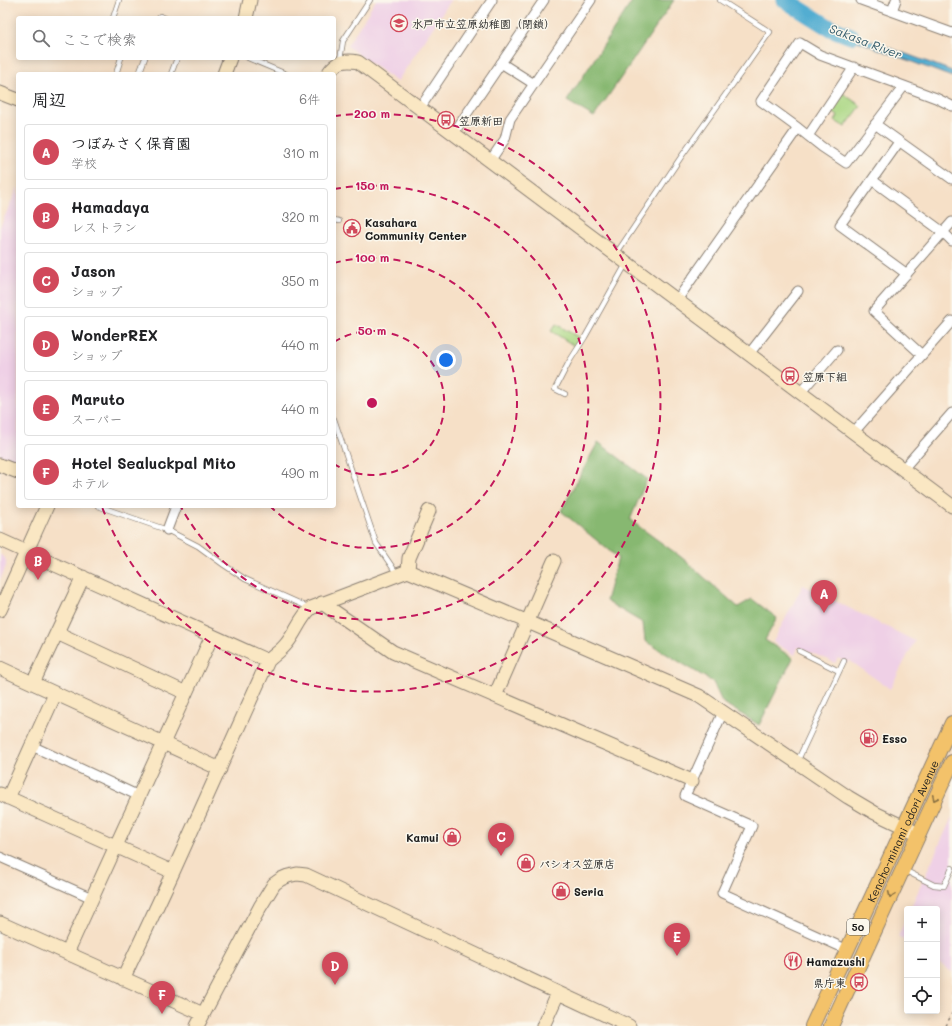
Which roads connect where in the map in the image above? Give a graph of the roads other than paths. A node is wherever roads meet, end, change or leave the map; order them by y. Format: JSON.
{"nodes":[{"id":1,"x":119,"y":0,"type":"edge"},
{"id":2,"x":250,"y":0,"type":"edge"},
{"id":3,"x":370,"y":0,"type":"edge"},
{"id":4,"x":492,"y":0,"type":"edge"},
{"id":5,"x":544,"y":0,"type":"edge"},
{"id":6,"x":591,"y":0,"type":"edge"},
{"id":7,"x":720,"y":0,"type":"edge"},
{"id":8,"x":861,"y":0,"type":"edge"},
{"id":9,"x":896,"y":0,"type":"edge"},
{"id":10,"x":892,"y":11,"type":"junction"},
{"id":11,"x":114,"y":16,"type":"edge"},
{"id":12,"x":246,"y":16,"type":"edge"},
{"id":13,"x":952,"y":33,"type":"edge"},
{"id":14,"x":120,"y":60,"type":"edge"},
{"id":15,"x":144,"y":60,"type":"edge"},
{"id":16,"x":175,"y":60,"type":"edge"},
{"id":17,"x":229,"y":60,"type":"edge"},
{"id":18,"x":253,"y":60,"type":"edge"},
{"id":19,"x":340,"y":62,"type":"junction"},
{"id":20,"x":501,"y":63,"type":"junction"},
{"id":21,"x":854,"y":67,"type":"junction"},
{"id":22,"x":117,"y":72,"type":"edge"},
{"id":23,"x":140,"y":72,"type":"edge"},
{"id":24,"x":172,"y":72,"type":"edge"},
{"id":25,"x":225,"y":72,"type":"edge"},
{"id":26,"x":281,"y":72,"type":"edge"},
{"id":27,"x":330,"y":72,"type":"edge"},
{"id":28,"x":534,"y":84,"type":"junction"},
{"id":29,"x":904,"y":86,"type":"junction"},
{"id":30,"x":0,"y":93,"type":"edge"},
{"id":31,"x":16,"y":99,"type":"edge"},
{"id":32,"x":952,"y":106,"type":"edge"},
{"id":33,"x":420,"y":108,"type":"junction"},
{"id":34,"x":875,"y":124,"type":"junction"},
{"id":35,"x":798,"y":128,"type":"junction"},
{"id":36,"x":454,"y":134,"type":"junction"},
{"id":37,"x":808,"y":136,"type":"junction"},
{"id":38,"x":899,"y":142,"type":"junction"},
{"id":39,"x":490,"y":161,"type":"junction"},
{"id":40,"x":952,"y":179,"type":"edge"},
{"id":41,"x":872,"y":180,"type":"junction"},
{"id":42,"x":952,"y":222,"type":"edge"},
{"id":43,"x":943,"y":232,"type":"junction"},
{"id":44,"x":952,"y":241,"type":"edge"},
{"id":45,"x":616,"y":254,"type":"junction"},
{"id":46,"x":627,"y":262,"type":"junction"},
{"id":47,"x":907,"y":274,"type":"junction"},
{"id":48,"x":798,"y":291,"type":"dead end"},
{"id":49,"x":678,"y":300,"type":"junction"},
{"id":50,"x":952,"y":321,"type":"edge"},
{"id":51,"x":837,"y":350,"type":"dead end"},
{"id":52,"x":749,"y":354,"type":"junction"},
{"id":53,"x":922,"y":355,"type":"junction"},
{"id":54,"x":800,"y":393,"type":"junction"},
{"id":55,"x":565,"y":394,"type":"dead end"},
{"id":56,"x":952,"y":413,"type":"edge"},
{"id":57,"x":336,"y":425,"type":"edge"},
{"id":58,"x":853,"y":433,"type":"junction"},
{"id":59,"x":0,"y":465,"type":"edge"},
{"id":60,"x":902,"y":470,"type":"junction"},
{"id":61,"x":16,"y":471,"type":"edge"},
{"id":62,"x":952,"y":506,"type":"edge"},
{"id":63,"x":46,"y":508,"type":"edge"},
{"id":64,"x":104,"y":508,"type":"edge"},
{"id":65,"x":175,"y":508,"type":"edge"},
{"id":66,"x":429,"y":511,"type":"dead end"},
{"id":67,"x":167,"y":530,"type":"junction"},
{"id":68,"x":0,"y":540,"type":"edge"},
{"id":69,"x":27,"y":552,"type":"junction"},
{"id":70,"x":554,"y":561,"type":"dead end"},
{"id":71,"x":403,"y":573,"type":"junction"},
{"id":72,"x":83,"y":577,"type":"junction"},
{"id":73,"x":316,"y":606,"type":"junction"},
{"id":74,"x":0,"y":610,"type":"edge"},
{"id":75,"x":528,"y":622,"type":"junction"},
{"id":76,"x":57,"y":633,"type":"junction"},
{"id":77,"x":212,"y":636,"type":"junction"},
{"id":78,"x":799,"y":651,"type":"dead end"},
{"id":79,"x":268,"y":661,"type":"junction"},
{"id":80,"x":844,"y":662,"type":"dead end"},
{"id":81,"x":0,"y":668,"type":"edge"},
{"id":82,"x":839,"y":671,"type":"junction"},
{"id":83,"x":33,"y":684,"type":"junction"},
{"id":84,"x":186,"y":693,"type":"junction"},
{"id":85,"x":55,"y":694,"type":"junction"},
{"id":86,"x":495,"y":696,"type":"junction"},
{"id":87,"x":723,"y":712,"type":"junction"},
{"id":88,"x":952,"y":723,"type":"edge"},
{"id":89,"x":163,"y":743,"type":"junction"},
{"id":90,"x":32,"y":746,"type":"junction"},
{"id":91,"x":952,"y":762,"type":"edge"},
{"id":92,"x":796,"y":763,"type":"junction"},
{"id":93,"x":220,"y":769,"type":"junction"},
{"id":94,"x":692,"y":781,"type":"junction"},
{"id":95,"x":4,"y":796,"type":"edge"},
{"id":96,"x":139,"y":796,"type":"junction"},
{"id":97,"x":903,"y":827,"type":"junction"},
{"id":98,"x":919,"y":834,"type":"junction"},
{"id":99,"x":116,"y":846,"type":"junction"},
{"id":100,"x":0,"y":857,"type":"edge"},
{"id":101,"x":952,"y":868,"type":"edge"},
{"id":102,"x":903,"y":870,"type":"junction"},
{"id":103,"x":173,"y":872,"type":"junction"},
{"id":104,"x":92,"y":898,"type":"junction"},
{"id":105,"x":0,"y":923,"type":"edge"},
{"id":106,"x":848,"y":950,"type":"junction"},
{"id":107,"x":67,"y":953,"type":"junction"},
{"id":108,"x":123,"y":979,"type":"junction"},
{"id":109,"x":558,"y":993,"type":"junction"},
{"id":110,"x":203,"y":1014,"type":"junction"},
{"id":111,"x":197,"y":1026,"type":"edge"},
{"id":112,"x":543,"y":1026,"type":"edge"},
{"id":113,"x":629,"y":1026,"type":"edge"},
{"id":114,"x":812,"y":1026,"type":"edge"},
{"id":115,"x":831,"y":1026,"type":"edge"}],
"edges":[{"from":1,"to":11,"type":"lane"},
{"from":2,"to":12,"type":"street"},
{"from":3,"to":19,"type":"lane"},
{"from":4,"to":33,"type":"street"},
{"from":5,"to":20,"type":"street"},
{"from":6,"to":28,"type":"street"},
{"from":7,"to":45,"type":"lane"},
{"from":8,"to":10,"type":"street"},
{"from":9,"to":10,"type":"street"},
{"from":10,"to":13,"type":"street"},
{"from":14,"to":22,"type":"lane"},
{"from":15,"to":23,"type":"lane"},
{"from":16,"to":24,"type":"lane"},
{"from":17,"to":25,"type":"street"},
{"from":18,"to":26,"type":"lane"},
{"from":19,"to":27,"type":"street"},
{"from":19,"to":33,"type":"street"},
{"from":20,"to":28,"type":"street"},
{"from":20,"to":36,"type":"street"},
{"from":21,"to":29,"type":"street"},
{"from":21,"to":35,"type":"street"},
{"from":21,"to":37,"type":"street"},
{"from":28,"to":39,"type":"street"},
{"from":29,"to":32,"type":"street"},
{"from":29,"to":34,"type":"street"},
{"from":30,"to":31,"type":"street"},
{"from":33,"to":36,"type":"street"},
{"from":34,"to":37,"type":"street"},
{"from":34,"to":38,"type":"street"},
{"from":35,"to":37,"type":"street"},
{"from":35,"to":49,"type":"street"},
{"from":36,"to":39,"type":"street"},
{"from":38,"to":40,"type":"street"},
{"from":38,"to":41,"type":"street"},
{"from":39,"to":45,"type":"street"},
{"from":41,"to":43,"type":"street"},
{"from":41,"to":47,"type":"street"},
{"from":42,"to":43,"type":"street"},
{"from":43,"to":44,"type":"street"},
{"from":43,"to":47,"type":"street"},
{"from":45,"to":46,"type":"street"},
{"from":46,"to":49,"type":"street"},
{"from":46,"to":55,"type":"lane"},
{"from":47,"to":53,"type":"street"},
{"from":48,"to":52,"type":"street"},
{"from":49,"to":52,"type":"street"},
{"from":50,"to":53,"type":"street"},
{"from":51,"to":54,"type":"street"},
{"from":52,"to":54,"type":"street"},
{"from":53,"to":58,"type":"street"},
{"from":54,"to":58,"type":"street"},
{"from":56,"to":60,"type":"street"},
{"from":57,"to":71,"type":"lane"},
{"from":58,"to":60,"type":"street"},
{"from":59,"to":61,"type":"street"},
{"from":60,"to":62,"type":"street"},
{"from":63,"to":69,"type":"street"},
{"from":64,"to":67,"type":"lane"},
{"from":65,"to":67,"type":"street"},
{"from":66,"to":71,"type":"street"},
{"from":67,"to":73,"type":"lane"},
{"from":68,"to":69,"type":"street"},
{"from":69,"to":72,"type":"street"},
{"from":69,"to":74,"type":"street"},
{"from":70,"to":75,"type":"street"},
{"from":71,"to":73,"type":"street"},
{"from":71,"to":75,"type":"street"},
{"from":72,"to":76,"type":"street"},
{"from":72,"to":77,"type":"street"},
{"from":73,"to":79,"type":"street"},
{"from":73,"to":86,"type":"street"},
{"from":75,"to":86,"type":"street"},
{"from":75,"to":87,"type":"street"},
{"from":76,"to":83,"type":"street"},
{"from":76,"to":84,"type":"street"},
{"from":77,"to":79,"type":"street"},
{"from":77,"to":84,"type":"street"},
{"from":78,"to":82,"type":"lane"},
{"from":79,"to":93,"type":"street"},
{"from":80,"to":82,"type":"lane"},
{"from":81,"to":83,"type":"street"},
{"from":82,"to":92,"type":"lane"},
{"from":83,"to":85,"type":"street"},
{"from":84,"to":89,"type":"street"},
{"from":85,"to":89,"type":"street"},
{"from":85,"to":90,"type":"street"},
{"from":86,"to":94,"type":"street"},
{"from":87,"to":92,"type":"street"},
{"from":87,"to":94,"type":"street"},
{"from":88,"to":97,"type":"main road","name":"Kencho-minami odori Avenue","number":"50"},
{"from":89,"to":93,"type":"street"},
{"from":89,"to":96,"type":"street"},
{"from":90,"to":95,"type":"street"},
{"from":90,"to":96,"type":"street"},
{"from":91,"to":98,"type":"main road","name":"Kencho-minami odori Avenue","number":"50","one_way":true},
{"from":92,"to":97,"type":"street"},
{"from":93,"to":103,"type":"street"},
{"from":94,"to":106,"type":"street"},
{"from":95,"to":99,"type":"street"},
{"from":96,"to":99,"type":"street"},
{"from":97,"to":98,"type":"street"},
{"from":97,"to":106,"type":"main road","name":"Kencho-minami odori Avenue","number":"50"},
{"from":98,"to":102,"type":"main road","name":"Kencho-minami odori Avenue","number":"50"},
{"from":99,"to":103,"type":"street"},
{"from":99,"to":104,"type":"street"},
{"from":100,"to":104,"type":"street"},
{"from":101,"to":102,"type":"lane"},
{"from":102,"to":115,"type":"main road","name":"Kencho-minami odori Avenue","number":"50","one_way":true},
{"from":103,"to":108,"type":"street"},
{"from":104,"to":107,"type":"street"},
{"from":105,"to":107,"type":"street"},
{"from":106,"to":114,"type":"main road","name":"Kencho-minami odori Avenue","number":"50"},
{"from":107,"to":108,"type":"street"},
{"from":108,"to":110,"type":"street"},
{"from":109,"to":110,"type":"street"},
{"from":109,"to":112,"type":"street"},
{"from":109,"to":113,"type":"street"},
{"from":110,"to":111,"type":"street"}]}
